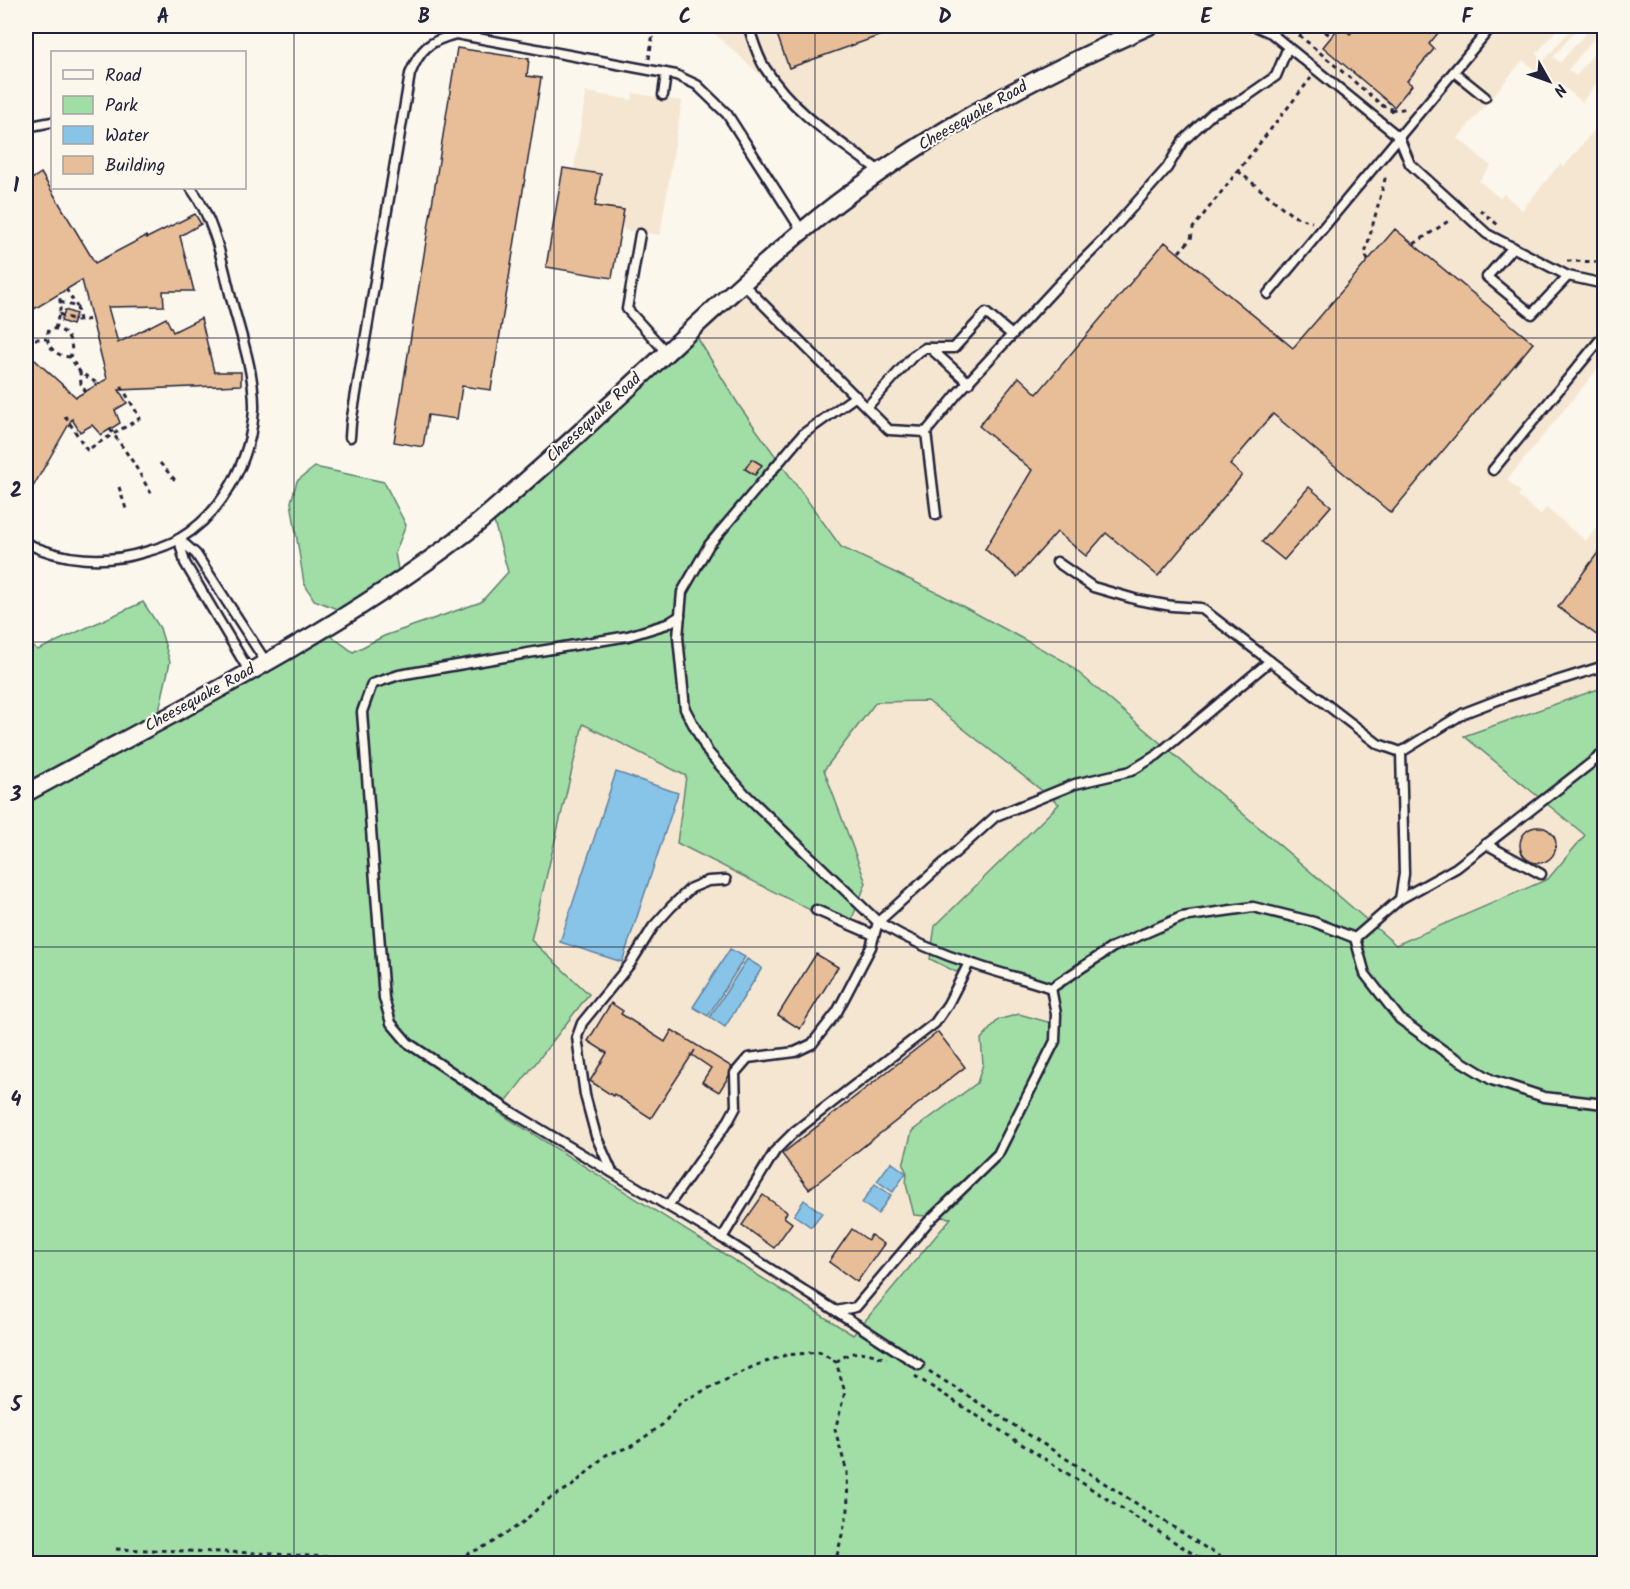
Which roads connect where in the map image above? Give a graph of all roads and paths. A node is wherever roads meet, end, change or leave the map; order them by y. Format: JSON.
{"nodes":[{"id":1,"x":654,"y":26,"type":"edge"},
{"id":2,"x":748,"y":26,"type":"edge"},
{"id":3,"x":1149,"y":26,"type":"edge"},
{"id":4,"x":1255,"y":26,"type":"edge"},
{"id":5,"x":1318,"y":26,"type":"edge"},
{"id":6,"x":1492,"y":26,"type":"edge"},
{"id":7,"x":1299,"y":35,"type":"dead end"},
{"id":8,"x":1331,"y":36,"type":"dead end"},
{"id":9,"x":1288,"y":47,"type":"junction"},
{"id":10,"x":648,"y":70,"type":"junction"},
{"id":11,"x":1454,"y":72,"type":"junction"},
{"id":12,"x":666,"y":74,"type":"junction"},
{"id":13,"x":1316,"y":82,"type":"dead end"},
{"id":14,"x":663,"y":95,"type":"dead end"},
{"id":15,"x":1485,"y":97,"type":"dead end"},
{"id":16,"x":1391,"y":113,"type":"dead end"},
{"id":17,"x":51,"y":122,"type":"edge"},
{"id":18,"x":26,"y":127,"type":"edge"},
{"id":19,"x":1399,"y":137,"type":"junction"},
{"id":20,"x":1238,"y":171,"type":"junction"},
{"id":21,"x":881,"y":172,"type":"junction"},
{"id":22,"x":1383,"y":174,"type":"dead end"},
{"id":23,"x":192,"y":189,"type":"edge"},
{"id":24,"x":1317,"y":219,"type":"dead end"},
{"id":25,"x":1450,"y":220,"type":"dead end"},
{"id":26,"x":802,"y":231,"type":"junction"},
{"id":27,"x":639,"y":234,"type":"dead end"},
{"id":28,"x":1414,"y":244,"type":"dead end"},
{"id":29,"x":1513,"y":247,"type":"junction"},
{"id":30,"x":1179,"y":252,"type":"dead end"},
{"id":31,"x":1368,"y":260,"type":"dead end"},
{"id":32,"x":1605,"y":262,"type":"edge"},
{"id":33,"x":1547,"y":265,"type":"junction"},
{"id":34,"x":1568,"y":276,"type":"junction"},
{"id":35,"x":743,"y":284,"type":"junction"},
{"id":36,"x":1605,"y":284,"type":"edge"},
{"id":37,"x":66,"y":289,"type":"dead end"},
{"id":38,"x":60,"y":293,"type":"dead end"},
{"id":39,"x":1268,"y":294,"type":"dead end"},
{"id":40,"x":60,"y":302,"type":"junction"},
{"id":41,"x":77,"y":307,"type":"junction"},
{"id":42,"x":58,"y":314,"type":"junction"},
{"id":43,"x":92,"y":319,"type":"dead end"},
{"id":44,"x":79,"y":321,"type":"junction"},
{"id":45,"x":55,"y":329,"type":"junction"},
{"id":46,"x":1605,"y":334,"type":"edge"},
{"id":47,"x":1012,"y":335,"type":"junction"},
{"id":48,"x":26,"y":339,"type":"edge"},
{"id":49,"x":47,"y":339,"type":"junction"},
{"id":50,"x":930,"y":348,"type":"junction"},
{"id":51,"x":666,"y":352,"type":"junction"},
{"id":52,"x":70,"y":357,"type":"junction"},
{"id":53,"x":80,"y":372,"type":"junction"},
{"id":54,"x":969,"y":383,"type":"junction"},
{"id":55,"x":98,"y":384,"type":"dead end"},
{"id":56,"x":120,"y":384,"type":"dead end"},
{"id":57,"x":86,"y":392,"type":"dead end"},
{"id":58,"x":856,"y":396,"type":"junction"},
{"id":59,"x":867,"y":407,"type":"junction"},
{"id":60,"x":65,"y":416,"type":"dead end"},
{"id":61,"x":110,"y":429,"type":"dead end"},
{"id":62,"x":926,"y":432,"type":"junction"},
{"id":63,"x":114,"y":434,"type":"junction"},
{"id":64,"x":350,"y":437,"type":"dead end"},
{"id":65,"x":160,"y":464,"type":"dead end"},
{"id":66,"x":1493,"y":470,"type":"dead end"},
{"id":67,"x":175,"y":480,"type":"dead end"},
{"id":68,"x":119,"y":488,"type":"dead end"},
{"id":69,"x":153,"y":497,"type":"dead end"},
{"id":70,"x":126,"y":509,"type":"dead end"},
{"id":71,"x":936,"y":514,"type":"dead end"},
{"id":72,"x":179,"y":539,"type":"junction"},
{"id":73,"x":26,"y":543,"type":"edge"},
{"id":74,"x":1057,"y":562,"type":"dead end"},
{"id":75,"x":210,"y":577,"type":"junction"},
{"id":76,"x":197,"y":584,"type":"junction"},
{"id":77,"x":680,"y":616,"type":"junction"},
{"id":78,"x":1269,"y":661,"type":"junction"},
{"id":79,"x":266,"y":662,"type":"junction"},
{"id":80,"x":1605,"y":666,"type":"edge"},
{"id":81,"x":249,"y":670,"type":"junction"},
{"id":82,"x":1401,"y":752,"type":"junction"},
{"id":83,"x":1605,"y":753,"type":"edge"},
{"id":84,"x":26,"y":793,"type":"edge"},
{"id":85,"x":1486,"y":844,"type":"junction"},
{"id":86,"x":1541,"y":874,"type":"dead end"},
{"id":87,"x":726,"y":880,"type":"dead end"},
{"id":88,"x":1400,"y":899,"type":"junction"},
{"id":89,"x":816,"y":910,"type":"dead end"},
{"id":90,"x":878,"y":922,"type":"junction"},
{"id":91,"x":874,"y":935,"type":"junction"},
{"id":92,"x":1355,"y":938,"type":"junction"},
{"id":93,"x":969,"y":963,"type":"junction"},
{"id":94,"x":1051,"y":988,"type":"junction"},
{"id":95,"x":1605,"y":1104,"type":"edge"},
{"id":96,"x":612,"y":1172,"type":"junction"},
{"id":97,"x":668,"y":1206,"type":"junction"},
{"id":98,"x":722,"y":1238,"type":"junction"},
{"id":99,"x":836,"y":1311,"type":"junction"},
{"id":100,"x":888,"y":1359,"type":"dead end"},
{"id":101,"x":836,"y":1362,"type":"junction"},
{"id":102,"x":919,"y":1365,"type":"joint"},
{"id":103,"x":908,"y":1372,"type":"dead end"},
{"id":104,"x":116,"y":1549,"type":"dead end"},
{"id":105,"x":835,"y":1563,"type":"edge"},
{"id":106,"x":1209,"y":1563,"type":"edge"},
{"id":107,"x":1231,"y":1563,"type":"edge"}],
"edges":[{"from":1,"to":10,"type":"path"},
{"from":2,"to":21,"type":"lane"},
{"from":3,"to":21,"type":"street","name":"Cheesequake Road"},
{"from":4,"to":9,"type":"lane"},
{"from":5,"to":8,"type":"path"},
{"from":6,"to":11,"type":"lane"},
{"from":7,"to":16,"type":"path"},
{"from":9,"to":19,"type":"lane"},
{"from":9,"to":47,"type":"lane"},
{"from":10,"to":12,"type":"lane"},
{"from":10,"to":64,"type":"lane"},
{"from":11,"to":15,"type":"lane"},
{"from":11,"to":19,"type":"lane"},
{"from":12,"to":14,"type":"lane"},
{"from":12,"to":26,"type":"lane"},
{"from":13,"to":20,"type":"path"},
{"from":17,"to":18,"type":"lane"},
{"from":19,"to":29,"type":"lane"},
{"from":19,"to":39,"type":"lane"},
{"from":20,"to":24,"type":"path"},
{"from":20,"to":30,"type":"path"},
{"from":21,"to":26,"type":"street","name":"Cheesequake Road"},
{"from":22,"to":31,"type":"path"},
{"from":23,"to":72,"type":"lane"},
{"from":25,"to":28,"type":"path"},
{"from":26,"to":35,"type":"street","name":"Cheesequake Road"},
{"from":27,"to":51,"type":"lane"},
{"from":29,"to":33,"type":"lane"},
{"from":29,"to":34,"type":"lane"},
{"from":32,"to":33,"type":"path"},
{"from":33,"to":34,"type":"lane"},
{"from":34,"to":36,"type":"lane"},
{"from":35,"to":51,"type":"street","name":"Cheesequake Road"},
{"from":35,"to":58,"type":"lane"},
{"from":37,"to":41,"type":"path"},
{"from":38,"to":40,"type":"path"},
{"from":40,"to":41,"type":"path"},
{"from":40,"to":42,"type":"path"},
{"from":41,"to":44,"type":"path"},
{"from":42,"to":44,"type":"path"},
{"from":42,"to":45,"type":"path"},
{"from":43,"to":44,"type":"path"},
{"from":45,"to":49,"type":"path"},
{"from":45,"to":52,"type":"path"},
{"from":46,"to":66,"type":"lane"},
{"from":47,"to":50,"type":"lane"},
{"from":47,"to":54,"type":"lane"},
{"from":48,"to":49,"type":"path"},
{"from":49,"to":52,"type":"path"},
{"from":50,"to":54,"type":"lane"},
{"from":50,"to":59,"type":"lane"},
{"from":51,"to":79,"type":"street","name":"Cheesequake Road"},
{"from":52,"to":53,"type":"path"},
{"from":53,"to":55,"type":"path"},
{"from":53,"to":57,"type":"path"},
{"from":54,"to":62,"type":"lane"},
{"from":56,"to":63,"type":"path"},
{"from":58,"to":59,"type":"lane"},
{"from":58,"to":77,"type":"lane"},
{"from":59,"to":62,"type":"lane"},
{"from":60,"to":63,"type":"path"},
{"from":61,"to":63,"type":"path"},
{"from":62,"to":71,"type":"lane"},
{"from":63,"to":69,"type":"path"},
{"from":65,"to":67,"type":"path"},
{"from":68,"to":70,"type":"path"},
{"from":72,"to":73,"type":"lane"},
{"from":72,"to":75,"type":"lane"},
{"from":72,"to":76,"type":"lane"},
{"from":74,"to":78,"type":"lane"},
{"from":75,"to":76,"type":"lane"},
{"from":75,"to":79,"type":"lane"},
{"from":76,"to":81,"type":"lane"},
{"from":77,"to":90,"type":"lane"},
{"from":77,"to":96,"type":"lane"},
{"from":78,"to":82,"type":"lane"},
{"from":78,"to":90,"type":"lane"},
{"from":79,"to":81,"type":"street","name":"Cheesequake Road"},
{"from":80,"to":82,"type":"lane"},
{"from":81,"to":84,"type":"street","name":"Cheesequake Road"},
{"from":82,"to":88,"type":"lane"},
{"from":83,"to":85,"type":"lane"},
{"from":85,"to":86,"type":"lane"},
{"from":85,"to":88,"type":"lane"},
{"from":87,"to":96,"type":"lane"},
{"from":88,"to":92,"type":"lane"},
{"from":89,"to":91,"type":"lane"},
{"from":90,"to":91,"type":"lane"},
{"from":90,"to":93,"type":"lane"},
{"from":91,"to":97,"type":"lane"},
{"from":92,"to":94,"type":"lane"},
{"from":92,"to":95,"type":"lane"},
{"from":93,"to":94,"type":"lane"},
{"from":93,"to":98,"type":"lane"},
{"from":94,"to":99,"type":"lane"},
{"from":96,"to":97,"type":"lane"},
{"from":97,"to":98,"type":"lane"},
{"from":98,"to":99,"type":"lane"},
{"from":99,"to":102,"type":"lane"},
{"from":100,"to":101,"type":"path"},
{"from":101,"to":104,"type":"path"},
{"from":101,"to":105,"type":"path"},
{"from":102,"to":107,"type":"path"},
{"from":103,"to":106,"type":"path"}]}
